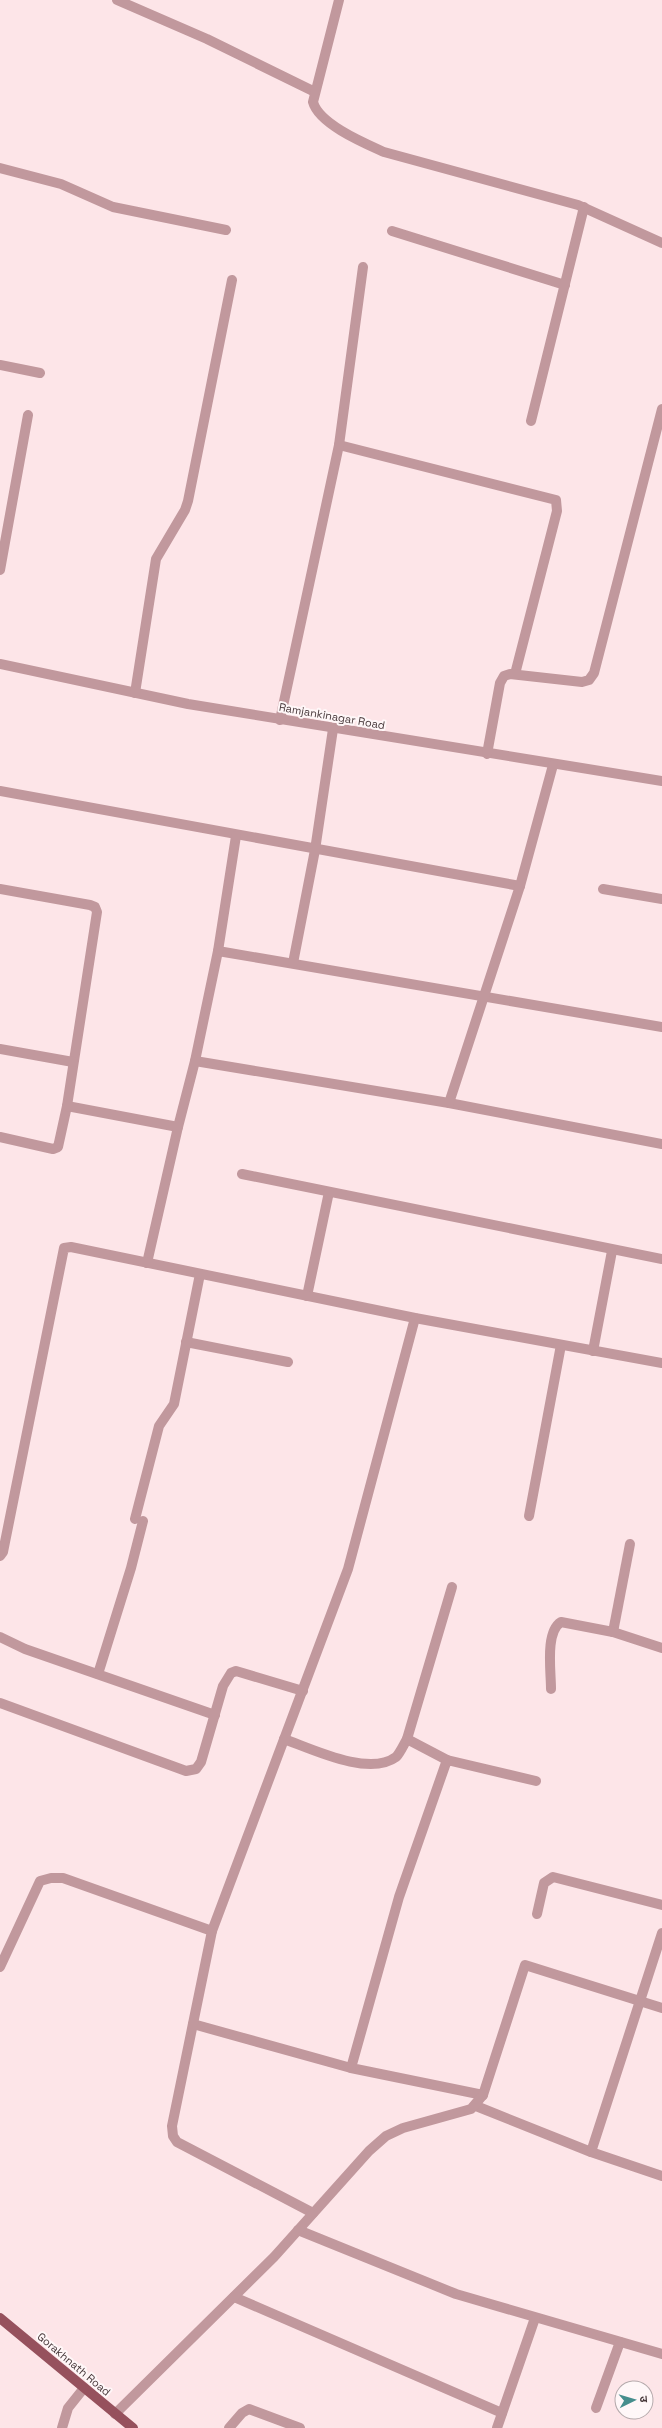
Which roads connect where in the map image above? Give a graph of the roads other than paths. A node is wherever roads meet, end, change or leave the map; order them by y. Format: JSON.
{"nodes":[{"id":1,"x":117,"y":0,"type":"edge"},
{"id":2,"x":339,"y":0,"type":"edge"},
{"id":3,"x":315,"y":92,"type":"junction"},
{"id":4,"x":0,"y":168,"type":"edge"},
{"id":5,"x":584,"y":208,"type":"junction"},
{"id":6,"x":226,"y":230,"type":"dead end"},
{"id":7,"x":392,"y":231,"type":"dead end"},
{"id":8,"x":662,"y":243,"type":"edge"},
{"id":9,"x":363,"y":267,"type":"dead end"},
{"id":10,"x":232,"y":280,"type":"dead end"},
{"id":11,"x":565,"y":284,"type":"junction"},
{"id":12,"x":0,"y":365,"type":"edge"},
{"id":13,"x":40,"y":373,"type":"dead end"},
{"id":14,"x":662,"y":409,"type":"edge"},
{"id":15,"x":28,"y":415,"type":"dead end"},
{"id":16,"x":531,"y":421,"type":"dead end"},
{"id":17,"x":339,"y":445,"type":"junction"},
{"id":18,"x":0,"y":570,"type":"edge"},
{"id":19,"x":0,"y":664,"type":"edge"},
{"id":20,"x":515,"y":674,"type":"junction"},
{"id":21,"x":134,"y":693,"type":"junction"},
{"id":22,"x":280,"y":720,"type":"junction"},
{"id":23,"x":333,"y":729,"type":"junction"},
{"id":24,"x":487,"y":754,"type":"junction"},
{"id":25,"x":553,"y":765,"type":"junction"},
{"id":26,"x":662,"y":781,"type":"edge"},
{"id":27,"x":0,"y":791,"type":"edge"},
{"id":28,"x":236,"y":836,"type":"junction"},
{"id":29,"x":315,"y":850,"type":"junction"},
{"id":30,"x":520,"y":886,"type":"junction"},
{"id":31,"x":0,"y":888,"type":"edge"},
{"id":32,"x":602,"y":889,"type":"dead end"},
{"id":33,"x":662,"y":899,"type":"edge"},
{"id":34,"x":218,"y":951,"type":"junction"},
{"id":35,"x":293,"y":963,"type":"junction"},
{"id":36,"x":483,"y":996,"type":"junction"},
{"id":37,"x":662,"y":1028,"type":"edge"},
{"id":38,"x":0,"y":1049,"type":"edge"},
{"id":39,"x":195,"y":1061,"type":"junction"},
{"id":40,"x":73,"y":1062,"type":"junction"},
{"id":41,"x":448,"y":1103,"type":"junction"},
{"id":42,"x":67,"y":1106,"type":"junction"},
{"id":43,"x":178,"y":1127,"type":"junction"},
{"id":44,"x":0,"y":1138,"type":"edge"},
{"id":45,"x":662,"y":1144,"type":"edge"},
{"id":46,"x":242,"y":1174,"type":"dead end"},
{"id":47,"x":330,"y":1192,"type":"junction"},
{"id":48,"x":612,"y":1250,"type":"junction"},
{"id":49,"x":662,"y":1259,"type":"edge"},
{"id":50,"x":147,"y":1263,"type":"junction"},
{"id":51,"x":200,"y":1274,"type":"junction"},
{"id":52,"x":307,"y":1296,"type":"junction"},
{"id":53,"x":415,"y":1318,"type":"junction"},
{"id":54,"x":186,"y":1342,"type":"junction"},
{"id":55,"x":561,"y":1345,"type":"junction"},
{"id":56,"x":593,"y":1351,"type":"junction"},
{"id":57,"x":288,"y":1362,"type":"dead end"},
{"id":58,"x":662,"y":1363,"type":"edge"},
{"id":59,"x":529,"y":1516,"type":"dead end"},
{"id":60,"x":630,"y":1544,"type":"dead end"},
{"id":61,"x":0,"y":1556,"type":"edge"},
{"id":62,"x":452,"y":1587,"type":"dead end"},
{"id":63,"x":613,"y":1632,"type":"junction"},
{"id":64,"x":0,"y":1637,"type":"edge"},
{"id":65,"x":662,"y":1648,"type":"edge"},
{"id":66,"x":98,"y":1674,"type":"junction"},
{"id":67,"x":551,"y":1689,"type":"dead end"},
{"id":68,"x":303,"y":1690,"type":"junction"},
{"id":69,"x":0,"y":1703,"type":"edge"},
{"id":70,"x":215,"y":1715,"type":"junction"},
{"id":71,"x":284,"y":1739,"type":"junction"},
{"id":72,"x":407,"y":1739,"type":"junction"},
{"id":73,"x":447,"y":1760,"type":"junction"},
{"id":74,"x":536,"y":1781,"type":"dead end"},
{"id":75,"x":662,"y":1905,"type":"edge"},
{"id":76,"x":537,"y":1914,"type":"dead end"},
{"id":77,"x":212,"y":1931,"type":"junction"},
{"id":78,"x":662,"y":1933,"type":"edge"},
{"id":79,"x":0,"y":1968,"type":"edge"},
{"id":80,"x":641,"y":2002,"type":"junction"},
{"id":81,"x":662,"y":2008,"type":"edge"},
{"id":82,"x":193,"y":2024,"type":"junction"},
{"id":83,"x":351,"y":2068,"type":"junction"},
{"id":84,"x":483,"y":2095,"type":"junction"},
{"id":85,"x":476,"y":2106,"type":"junction"},
{"id":86,"x":591,"y":2152,"type":"junction"},
{"id":87,"x":662,"y":2176,"type":"edge"},
{"id":88,"x":313,"y":2213,"type":"junction"},
{"id":89,"x":298,"y":2230,"type":"junction"},
{"id":90,"x":234,"y":2296,"type":"junction"},
{"id":91,"x":0,"y":2318,"type":"edge"},
{"id":92,"x":535,"y":2318,"type":"junction"},
{"id":93,"x":620,"y":2342,"type":"junction"},
{"id":94,"x":662,"y":2354,"type":"edge"},
{"id":95,"x":84,"y":2388,"type":"junction"},
{"id":96,"x":596,"y":2408,"type":"dead end"},
{"id":97,"x":502,"y":2413,"type":"junction"},
{"id":98,"x":115,"y":2414,"type":"junction"},
{"id":99,"x":62,"y":2428,"type":"edge"},
{"id":100,"x":133,"y":2428,"type":"edge"},
{"id":101,"x":229,"y":2428,"type":"edge"},
{"id":102,"x":300,"y":2428,"type":"edge"},
{"id":103,"x":497,"y":2428,"type":"edge"}],
"edges":[{"from":1,"to":3,"type":"street"},
{"from":2,"to":3,"type":"street"},
{"from":3,"to":5,"type":"street"},
{"from":4,"to":6,"type":"street"},
{"from":5,"to":8,"type":"street"},
{"from":5,"to":11,"type":"street"},
{"from":7,"to":11,"type":"street"},
{"from":9,"to":17,"type":"street"},
{"from":10,"to":21,"type":"street"},
{"from":11,"to":16,"type":"street"},
{"from":12,"to":13,"type":"street"},
{"from":14,"to":20,"type":"street"},
{"from":15,"to":18,"type":"street"},
{"from":17,"to":20,"type":"street"},
{"from":17,"to":22,"type":"street"},
{"from":19,"to":21,"type":"street","name":"Ramjankinagar Road"},
{"from":20,"to":24,"type":"street"},
{"from":21,"to":22,"type":"street","name":"Ramjankinagar Road"},
{"from":22,"to":23,"type":"street","name":"Ramjankinagar Road"},
{"from":23,"to":24,"type":"street","name":"Ramjankinagar Road"},
{"from":23,"to":29,"type":"street"},
{"from":24,"to":25,"type":"street","name":"Ramjankinagar Road"},
{"from":25,"to":26,"type":"street","name":"Ramjankinagar Road"},
{"from":25,"to":30,"type":"street"},
{"from":27,"to":28,"type":"street"},
{"from":28,"to":29,"type":"street"},
{"from":28,"to":34,"type":"street"},
{"from":29,"to":30,"type":"street"},
{"from":29,"to":35,"type":"street"},
{"from":30,"to":36,"type":"street"},
{"from":31,"to":40,"type":"street"},
{"from":32,"to":33,"type":"street"},
{"from":34,"to":35,"type":"street"},
{"from":34,"to":39,"type":"street"},
{"from":35,"to":36,"type":"street"},
{"from":36,"to":37,"type":"street"},
{"from":36,"to":41,"type":"street"},
{"from":38,"to":40,"type":"street"},
{"from":39,"to":41,"type":"street"},
{"from":39,"to":43,"type":"street"},
{"from":40,"to":42,"type":"street"},
{"from":41,"to":45,"type":"street"},
{"from":42,"to":43,"type":"street"},
{"from":42,"to":44,"type":"street"},
{"from":43,"to":50,"type":"street"},
{"from":46,"to":47,"type":"street"},
{"from":47,"to":48,"type":"street"},
{"from":47,"to":52,"type":"street"},
{"from":48,"to":49,"type":"street"},
{"from":48,"to":56,"type":"street"},
{"from":50,"to":51,"type":"street"},
{"from":50,"to":61,"type":"street"},
{"from":51,"to":52,"type":"street"},
{"from":51,"to":54,"type":"street"},
{"from":52,"to":53,"type":"street"},
{"from":53,"to":55,"type":"street"},
{"from":53,"to":68,"type":"street"},
{"from":54,"to":57,"type":"street"},
{"from":54,"to":66,"type":"street"},
{"from":55,"to":56,"type":"street"},
{"from":55,"to":59,"type":"street"},
{"from":56,"to":58,"type":"street"},
{"from":60,"to":63,"type":"street"},
{"from":62,"to":72,"type":"street"},
{"from":63,"to":65,"type":"street"},
{"from":63,"to":67,"type":"street"},
{"from":64,"to":66,"type":"street"},
{"from":66,"to":70,"type":"street"},
{"from":68,"to":70,"type":"street"},
{"from":68,"to":71,"type":"street"},
{"from":69,"to":70,"type":"street"},
{"from":71,"to":72,"type":"street"},
{"from":71,"to":77,"type":"street"},
{"from":72,"to":73,"type":"street"},
{"from":73,"to":74,"type":"street"},
{"from":73,"to":83,"type":"street"},
{"from":75,"to":76,"type":"street"},
{"from":77,"to":79,"type":"street"},
{"from":77,"to":82,"type":"street"},
{"from":78,"to":80,"type":"street"},
{"from":80,"to":81,"type":"street"},
{"from":80,"to":84,"type":"street"},
{"from":80,"to":86,"type":"street"},
{"from":82,"to":83,"type":"street"},
{"from":82,"to":88,"type":"street"},
{"from":83,"to":84,"type":"street"},
{"from":84,"to":85,"type":"street"},
{"from":85,"to":86,"type":"street"},
{"from":85,"to":88,"type":"street"},
{"from":86,"to":87,"type":"street"},
{"from":88,"to":89,"type":"street"},
{"from":89,"to":90,"type":"street"},
{"from":89,"to":92,"type":"street"},
{"from":90,"to":97,"type":"street"},
{"from":90,"to":98,"type":"street"},
{"from":91,"to":95,"type":"main road","name":"Gorakhnath Road"},
{"from":92,"to":93,"type":"street"},
{"from":92,"to":97,"type":"street"},
{"from":93,"to":94,"type":"street"},
{"from":93,"to":96,"type":"street"},
{"from":95,"to":98,"type":"main road","name":"Gorakhnath Road"},
{"from":95,"to":99,"type":"street"},
{"from":97,"to":103,"type":"street"},
{"from":98,"to":100,"type":"main road","name":"Gorakhnath Road"},
{"from":101,"to":102,"type":"street"}]}
